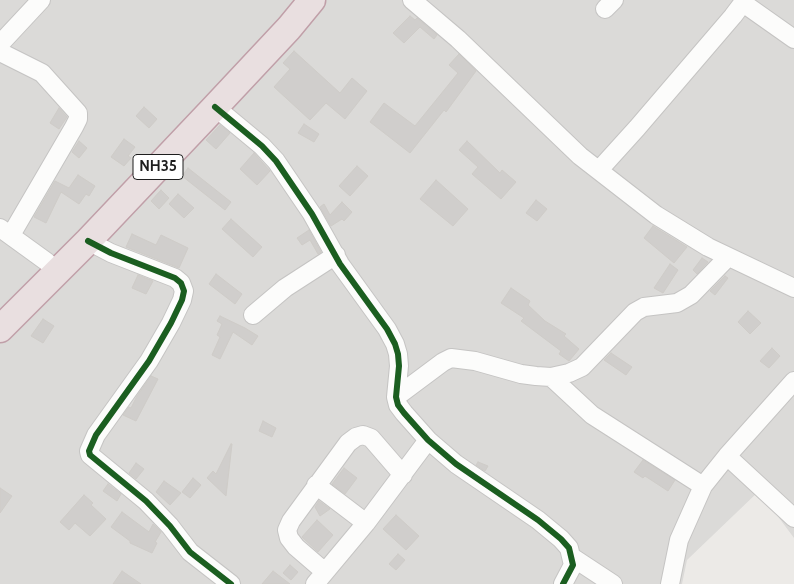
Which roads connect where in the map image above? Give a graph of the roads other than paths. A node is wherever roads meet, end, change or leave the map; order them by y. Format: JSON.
{"nodes":[{"id":1,"x":41,"y":0,"type":"edge"},
{"id":2,"x":293,"y":0,"type":"edge"},
{"id":3,"x":312,"y":0,"type":"edge"},
{"id":4,"x":412,"y":0,"type":"edge"},
{"id":5,"x":744,"y":1,"type":"edge"},
{"id":6,"x":794,"y":39,"type":"edge"},
{"id":7,"x":0,"y":44,"type":"edge"},
{"id":8,"x":0,"y":52,"type":"edge"},
{"id":9,"x":215,"y":107,"type":"junction"},
{"id":10,"x":599,"y":170,"type":"junction"},
{"id":11,"x":5,"y":232,"type":"edge"},
{"id":12,"x":88,"y":241,"type":"junction"},
{"id":13,"x":336,"y":255,"type":"junction"},
{"id":14,"x":728,"y":257,"type":"junction"},
{"id":15,"x":47,"y":262,"type":"junction"},
{"id":16,"x":794,"y":288,"type":"edge"},
{"id":17,"x":0,"y":310,"type":"edge"},
{"id":18,"x":253,"y":315,"type":"dead end"},
{"id":19,"x":0,"y":329,"type":"edge"},
{"id":20,"x":551,"y":377,"type":"junction"},
{"id":21,"x":794,"y":381,"type":"edge"},
{"id":22,"x":396,"y":397,"type":"junction"},
{"id":23,"x":428,"y":440,"type":"junction"},
{"id":24,"x":727,"y":456,"type":"junction"},
{"id":25,"x":403,"y":475,"type":"junction"},
{"id":26,"x":316,"y":485,"type":"junction"},
{"id":27,"x":703,"y":486,"type":"junction"},
{"id":28,"x":794,"y":518,"type":"edge"},
{"id":29,"x":366,"y":523,"type":"junction"},
{"id":30,"x":572,"y":557,"type":"junction"},
{"id":31,"x":320,"y":578,"type":"edge"},
{"id":32,"x":218,"y":581,"type":"edge"},
{"id":33,"x":563,"y":584,"type":"edge"},
{"id":34,"x":613,"y":584,"type":"edge"},
{"id":35,"x":670,"y":584,"type":"edge"}],
"edges":[{"from":1,"to":7,"type":"street"},
{"from":2,"to":15,"type":"highway","number":"NH35"},
{"from":3,"to":9,"type":"highway","number":"NH35"},
{"from":4,"to":10,"type":"street"},
{"from":5,"to":6,"type":"street"},
{"from":5,"to":10,"type":"street"},
{"from":8,"to":11,"type":"street"},
{"from":9,"to":12,"type":"highway","number":"NH35"},
{"from":9,"to":13,"type":"street"},
{"from":10,"to":14,"type":"street"},
{"from":11,"to":15,"type":"street"},
{"from":12,"to":19,"type":"highway","number":"NH35"},
{"from":12,"to":32,"type":"street"},
{"from":13,"to":18,"type":"street"},
{"from":13,"to":22,"type":"street"},
{"from":14,"to":16,"type":"street"},
{"from":14,"to":20,"type":"street"},
{"from":15,"to":17,"type":"highway","number":"NH35"},
{"from":20,"to":22,"type":"street"},
{"from":20,"to":27,"type":"street"},
{"from":21,"to":24,"type":"street"},
{"from":22,"to":23,"type":"street"},
{"from":23,"to":25,"type":"street"},
{"from":23,"to":30,"type":"street"},
{"from":24,"to":27,"type":"street"},
{"from":24,"to":28,"type":"street"},
{"from":25,"to":26,"type":"street"},
{"from":25,"to":29,"type":"street"},
{"from":26,"to":29,"type":"street"},
{"from":26,"to":31,"type":"street"},
{"from":27,"to":35,"type":"street"},
{"from":29,"to":31,"type":"street"},
{"from":30,"to":33,"type":"street"},
{"from":30,"to":34,"type":"street"}]}
